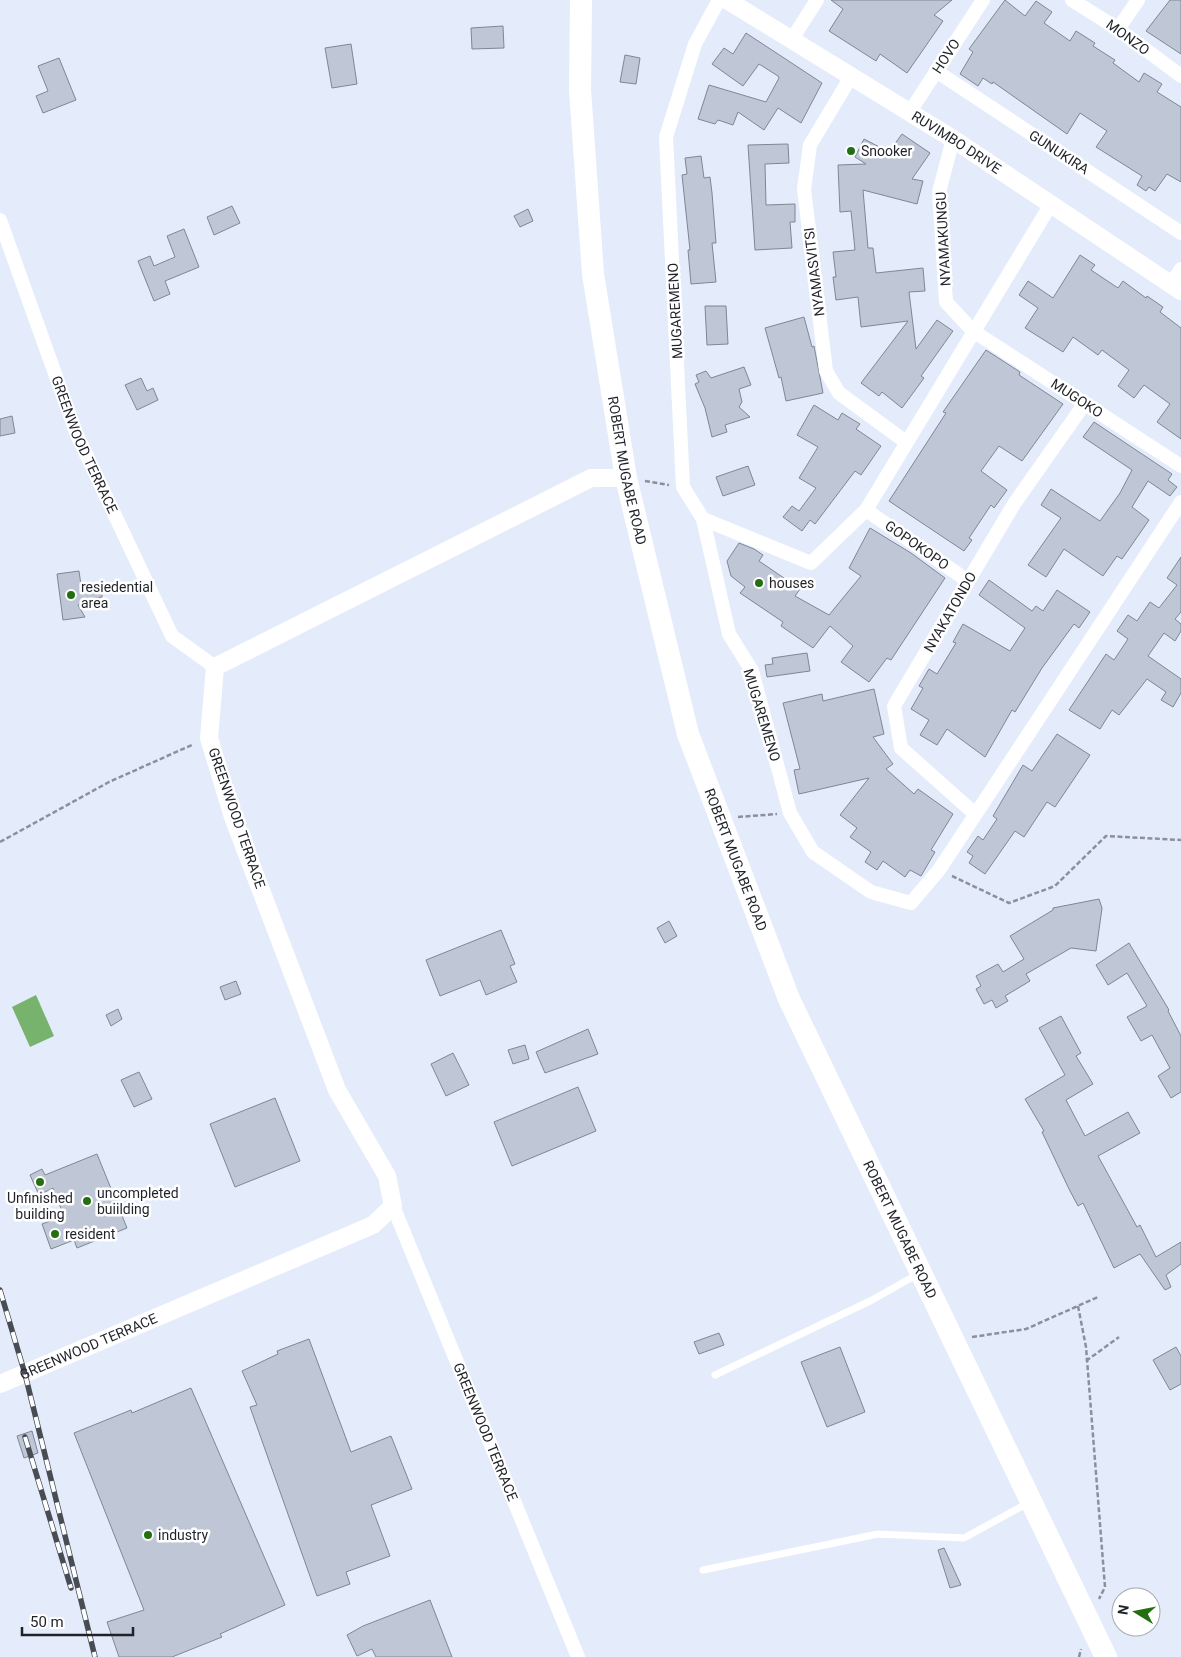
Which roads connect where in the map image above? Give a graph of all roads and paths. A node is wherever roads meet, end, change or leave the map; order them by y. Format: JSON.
{"nodes":[{"id":1,"x":581,"y":0,"type":"edge"},
{"id":2,"x":719,"y":0,"type":"edge"},
{"id":3,"x":727,"y":0,"type":"edge"},
{"id":4,"x":817,"y":0,"type":"edge"},
{"id":5,"x":983,"y":0,"type":"edge"},
{"id":6,"x":1072,"y":0,"type":"edge"},
{"id":7,"x":1138,"y":0,"type":"edge"},
{"id":8,"x":1118,"y":29,"type":"junction"},
{"id":9,"x":792,"y":39,"type":"junction"},
{"id":10,"x":936,"y":71,"type":"junction"},
{"id":11,"x":852,"y":75,"type":"junction"},
{"id":12,"x":1181,"y":76,"type":"edge"},
{"id":13,"x":909,"y":113,"type":"junction"},
{"id":14,"x":953,"y":139,"type":"junction"},
{"id":15,"x":1051,"y":204,"type":"junction"},
{"id":16,"x":0,"y":220,"type":"edge"},
{"id":17,"x":1181,"y":233,"type":"edge"},
{"id":18,"x":1178,"y":281,"type":"edge"},
{"id":19,"x":973,"y":331,"type":"junction"},
{"id":20,"x":1085,"y":403,"type":"junction"},
{"id":21,"x":906,"y":442,"type":"junction"},
{"id":22,"x":1181,"y":466,"type":"edge"},
{"id":23,"x":626,"y":478,"type":"junction"},
{"id":24,"x":683,"y":486,"type":"junction"},
{"id":25,"x":1181,"y":502,"type":"edge"},
{"id":26,"x":866,"y":510,"type":"junction"},
{"id":27,"x":703,"y":519,"type":"junction"},
{"id":28,"x":968,"y":581,"type":"junction"},
{"id":29,"x":215,"y":667,"type":"junction"},
{"id":30,"x":209,"y":738,"type":"junction"},
{"id":31,"x":790,"y":813,"type":"junction"},
{"id":32,"x":974,"y":813,"type":"junction"},
{"id":33,"x":719,"y":818,"type":"junction"},
{"id":34,"x":1181,"y":840,"type":"edge"},
{"id":35,"x":0,"y":842,"type":"edge"},
{"id":36,"x":939,"y":870,"type":"junction"},
{"id":37,"x":393,"y":1206,"type":"junction"},
{"id":38,"x":921,"y":1272,"type":"junction"},
{"id":39,"x":1098,"y":1297,"type":"dead end"},
{"id":40,"x":1078,"y":1306,"type":"junction"},
{"id":41,"x":1119,"y":1337,"type":"dead end"},
{"id":42,"x":953,"y":1340,"type":"junction"},
{"id":43,"x":1086,"y":1361,"type":"junction"},
{"id":44,"x":715,"y":1375,"type":"dead end"},
{"id":45,"x":0,"y":1384,"type":"edge"},
{"id":46,"x":1031,"y":1502,"type":"junction"},
{"id":47,"x":703,"y":1570,"type":"dead end"},
{"id":48,"x":1087,"y":1620,"type":"junction"},
{"id":49,"x":578,"y":1657,"type":"edge"},
{"id":50,"x":1106,"y":1657,"type":"edge"}],
"edges":[{"from":1,"to":23,"type":"main road","name":"ROBERT MUGABE ROAD"},
{"from":2,"to":24,"type":"street","name":"MUGAREMENO"},
{"from":3,"to":9,"type":"street","name":"RUVIMBO DRIVE"},
{"from":4,"to":9,"type":"street"},
{"from":5,"to":10,"type":"street","name":"HOVO"},
{"from":6,"to":8,"type":"street","name":"MONZO"},
{"from":7,"to":8,"type":"street"},
{"from":8,"to":12,"type":"street","name":"MONZO"},
{"from":9,"to":11,"type":"street","name":"RUVIMBO DRIVE"},
{"from":10,"to":13,"type":"street","name":"HOVO"},
{"from":10,"to":17,"type":"street","name":"GUNUKIRA"},
{"from":11,"to":13,"type":"street","name":"RUVIMBO DRIVE"},
{"from":11,"to":21,"type":"street","name":"NYAMASVITSI"},
{"from":13,"to":14,"type":"street","name":"RUVIMBO DRIVE"},
{"from":14,"to":15,"type":"street","name":"RUVIMBO DRIVE"},
{"from":14,"to":19,"type":"street","name":"NYAMAKUNGU"},
{"from":15,"to":18,"type":"street","name":"RUVIMBO DRIVE"},
{"from":15,"to":19,"type":"street"},
{"from":16,"to":29,"type":"street","name":"GREENWOOD TERRACE"},
{"from":19,"to":20,"type":"street","name":"MUGOKO"},
{"from":19,"to":21,"type":"street"},
{"from":20,"to":22,"type":"street","name":"MUGOKO"},
{"from":20,"to":28,"type":"street","name":"NYAKATONDO"},
{"from":21,"to":26,"type":"street"},
{"from":23,"to":24,"type":"path"},
{"from":23,"to":29,"type":"street"},
{"from":23,"to":33,"type":"main road","name":"ROBERT MUGABE ROAD"},
{"from":24,"to":27,"type":"street","name":"MUGAREMENO"},
{"from":25,"to":32,"type":"street","name":"MUGAREMENO"},
{"from":26,"to":27,"type":"street"},
{"from":26,"to":28,"type":"street","name":"GOPOKOPO"},
{"from":27,"to":31,"type":"street","name":"MUGAREMENO"},
{"from":28,"to":32,"type":"street","name":"NYAKATONDO"},
{"from":29,"to":30,"type":"street","name":"GREENWOOD TERRACE"},
{"from":30,"to":35,"type":"path"},
{"from":30,"to":37,"type":"street","name":"GREENWOOD TERRACE"},
{"from":31,"to":33,"type":"path"},
{"from":31,"to":36,"type":"street","name":"MUGAREMENO"},
{"from":32,"to":36,"type":"street","name":"MUGAREMENO"},
{"from":33,"to":38,"type":"main road","name":"ROBERT MUGABE ROAD"},
{"from":34,"to":36,"type":"path"},
{"from":37,"to":45,"type":"street","name":"GREENWOOD TERRACE"},
{"from":37,"to":49,"type":"street","name":"GREENWOOD TERRACE"},
{"from":38,"to":42,"type":"main road","name":"ROBERT MUGABE ROAD"},
{"from":38,"to":44,"type":"lane"},
{"from":39,"to":40,"type":"path"},
{"from":40,"to":42,"type":"path"},
{"from":40,"to":43,"type":"path"},
{"from":41,"to":43,"type":"path"},
{"from":42,"to":46,"type":"main road","name":"ROBERT MUGABE ROAD"},
{"from":43,"to":48,"type":"path"},
{"from":46,"to":47,"type":"lane"},
{"from":46,"to":48,"type":"main road","name":"ROBERT MUGABE ROAD"},
{"from":48,"to":50,"type":"main road","name":"ROBERT MUGABE ROAD"}]}
